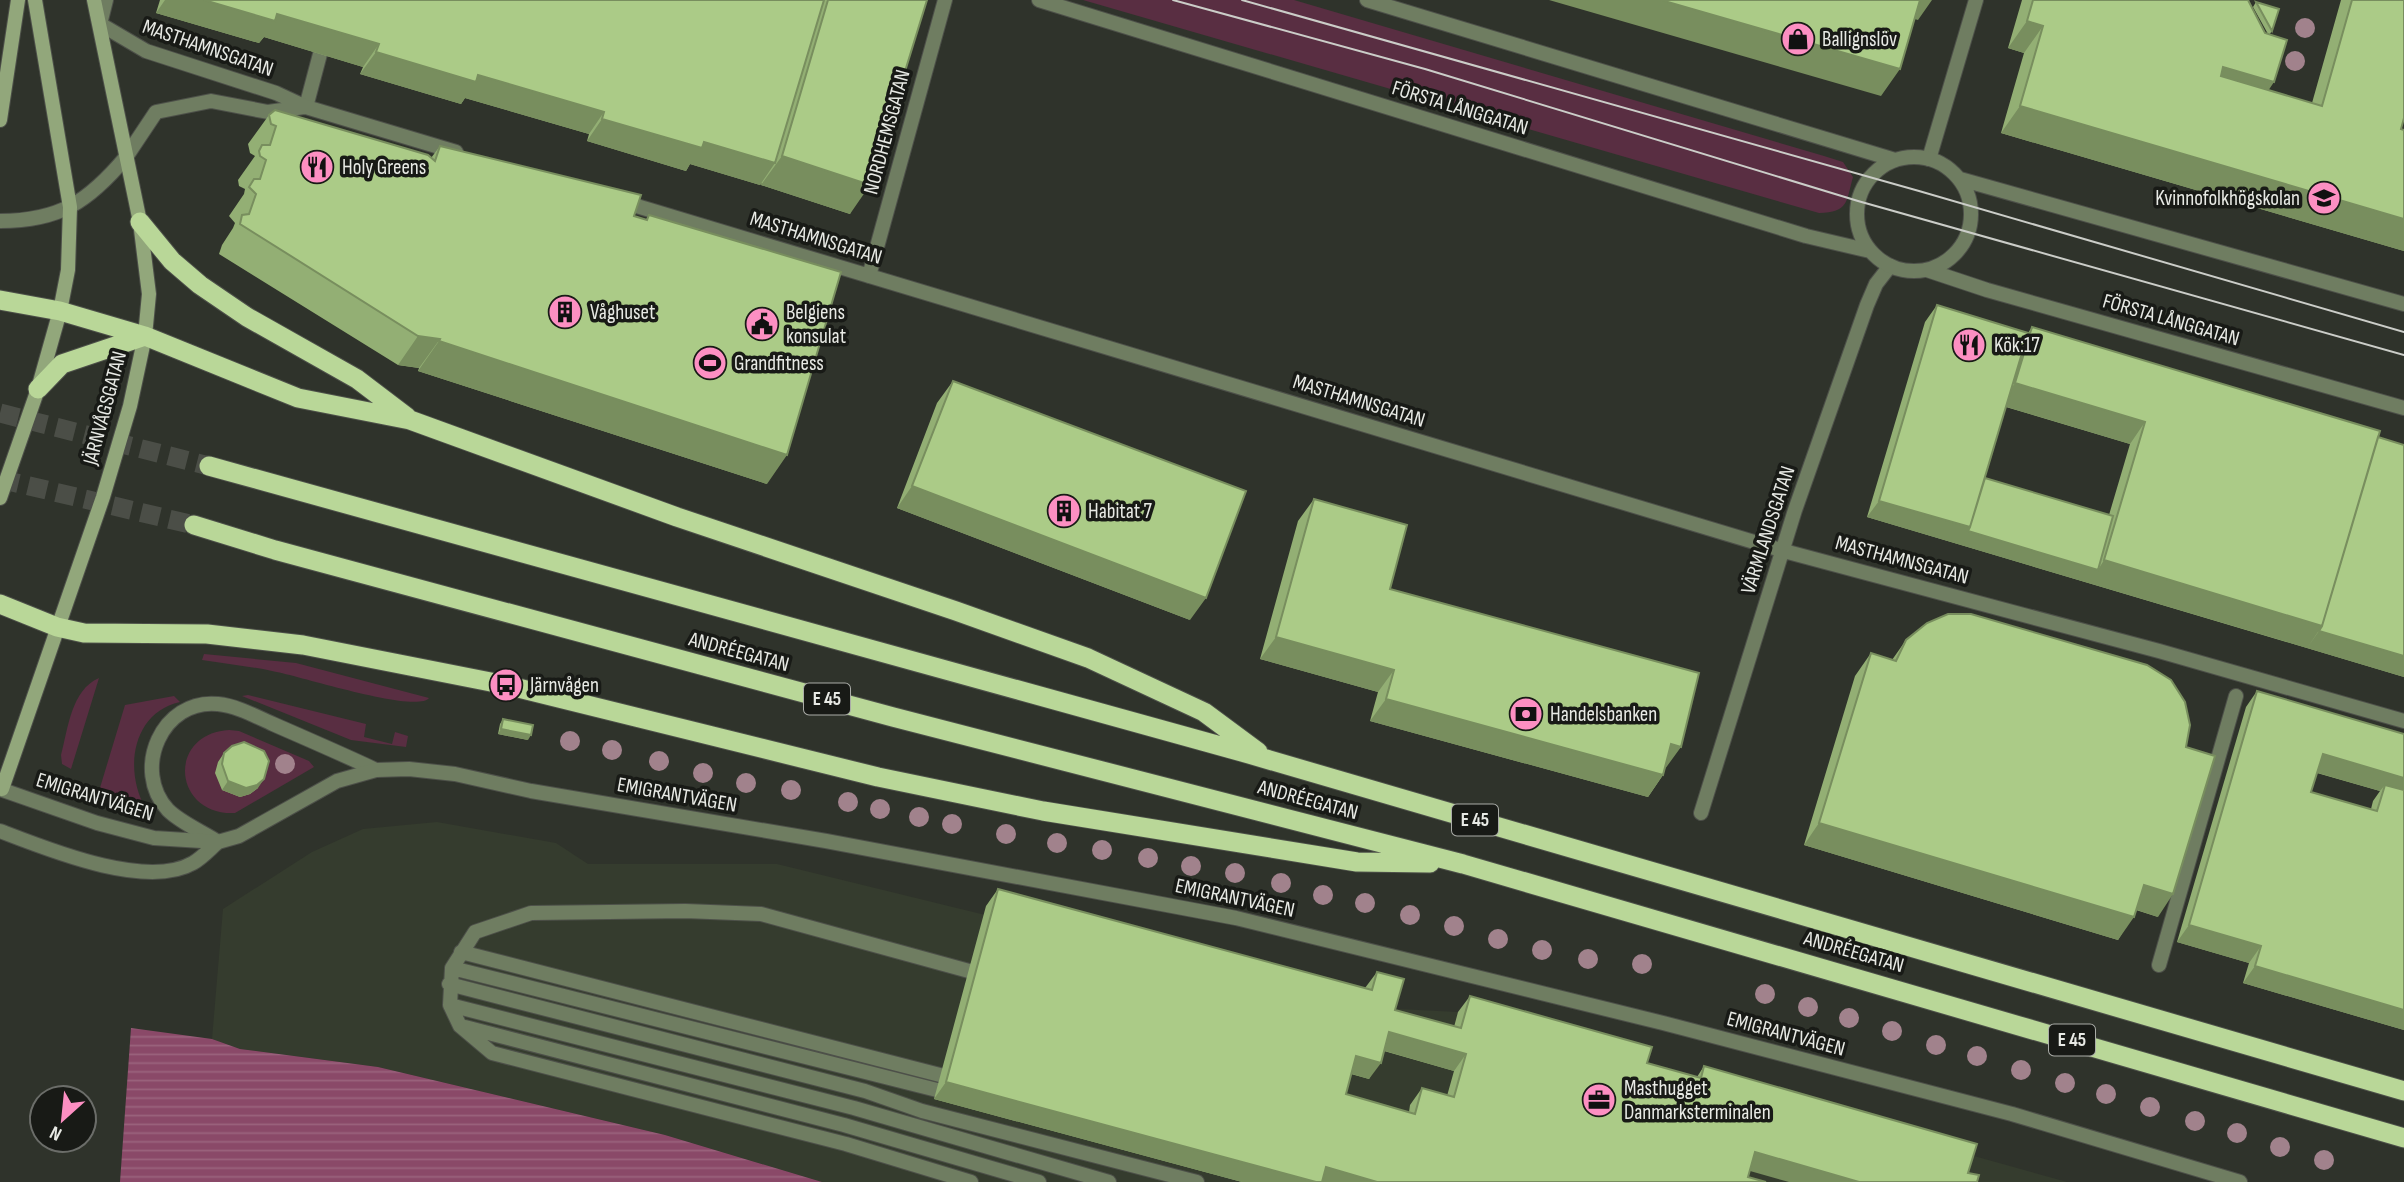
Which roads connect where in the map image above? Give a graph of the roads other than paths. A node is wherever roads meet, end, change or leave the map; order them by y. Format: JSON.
{"nodes":[{"id":1,"x":18,"y":0,"type":"edge"},
{"id":2,"x":35,"y":0,"type":"edge"},
{"id":3,"x":94,"y":0,"type":"edge"},
{"id":4,"x":106,"y":0,"type":"edge"},
{"id":5,"x":945,"y":0,"type":"edge"},
{"id":6,"x":1040,"y":0,"type":"edge"},
{"id":7,"x":1367,"y":0,"type":"edge"},
{"id":8,"x":1976,"y":0,"type":"edge"},
{"id":9,"x":100,"y":24,"type":"junction"},
{"id":10,"x":320,"y":54,"type":"edge"},
{"id":11,"x":306,"y":107,"type":"junction"},
{"id":12,"x":0,"y":120,"type":"edge"},
{"id":13,"x":126,"y":157,"type":"junction"},
{"id":14,"x":476,"y":158,"type":"edge"},
{"id":15,"x":1929,"y":159,"type":"junction"},
{"id":16,"x":1895,"y":160,"type":"junction"},
{"id":17,"x":1960,"y":179,"type":"junction"},
{"id":18,"x":607,"y":197,"type":"edge"},
{"id":19,"x":70,"y":207,"type":"junction"},
{"id":20,"x":0,"y":220,"type":"edge"},
{"id":21,"x":140,"y":222,"type":"junction"},
{"id":22,"x":1870,"y":251,"type":"junction"},
{"id":23,"x":1889,"y":266,"type":"junction"},
{"id":24,"x":1927,"y":270,"type":"junction"},
{"id":25,"x":869,"y":276,"type":"junction"},
{"id":26,"x":0,"y":300,"type":"edge"},
{"id":27,"x":2404,"y":304,"type":"edge"},
{"id":28,"x":60,"y":311,"type":"junction"},
{"id":29,"x":145,"y":336,"type":"junction"},
{"id":30,"x":38,"y":389,"type":"junction"},
{"id":31,"x":2404,"y":408,"type":"edge"},
{"id":32,"x":410,"y":420,"type":"junction"},
{"id":33,"x":209,"y":466,"type":"tunnel mouth"},
{"id":34,"x":0,"y":498,"type":"edge"},
{"id":35,"x":194,"y":525,"type":"tunnel mouth"},
{"id":36,"x":1784,"y":551,"type":"junction"},
{"id":37,"x":0,"y":604,"type":"edge"},
{"id":38,"x":57,"y":627,"type":"junction"},
{"id":39,"x":2236,"y":696,"type":"dead end"},
{"id":40,"x":2404,"y":720,"type":"edge"},
{"id":41,"x":1270,"y":761,"type":"junction"},
{"id":42,"x":376,"y":770,"type":"junction"},
{"id":43,"x":1,"y":790,"type":"edge"},
{"id":44,"x":1701,"y":813,"type":"dead end"},
{"id":45,"x":0,"y":831,"type":"edge"},
{"id":46,"x":218,"y":842,"type":"junction"},
{"id":47,"x":1463,"y":864,"type":"junction"},
{"id":48,"x":461,"y":952,"type":"junction"},
{"id":49,"x":2159,"y":965,"type":"dead end"},
{"id":50,"x":452,"y":968,"type":"junction"},
{"id":51,"x":969,"y":971,"type":"dead end"},
{"id":52,"x":449,"y":984,"type":"junction"},
{"id":53,"x":450,"y":1005,"type":"junction"},
{"id":54,"x":460,"y":1026,"type":"junction"},
{"id":55,"x":940,"y":1076,"type":"dead end"},
{"id":56,"x":937,"y":1090,"type":"dead end"},
{"id":57,"x":2404,"y":1091,"type":"edge"},
{"id":58,"x":2404,"y":1138,"type":"edge"},
{"id":59,"x":971,"y":1182,"type":"edge"},
{"id":60,"x":1039,"y":1182,"type":"edge"},
{"id":61,"x":1109,"y":1182,"type":"edge"},
{"id":62,"x":1197,"y":1182,"type":"edge"},
{"id":63,"x":2240,"y":1182,"type":"edge"}],
"edges":[{"from":1,"to":12,"type":"main road"},
{"from":2,"to":19,"type":"main road"},
{"from":3,"to":9,"type":"main road","name":"JÄRNVÅGSGATAN"},
{"from":4,"to":9,"type":"street","name":"JÄRNVÅGSGATAN"},
{"from":5,"to":25,"type":"street","name":"NORDHEMSGATAN"},
{"from":6,"to":22,"type":"street","name":"FÖRSTA LÅNGGATAN"},
{"from":7,"to":16,"type":"street"},
{"from":8,"to":15,"type":"street"},
{"from":9,"to":11,"type":"street","name":"MASTHAMNSGATAN"},
{"from":9,"to":13,"type":"main road","name":"JÄRNVÅGSGATAN"},
{"from":10,"to":11,"type":"street"},
{"from":11,"to":13,"type":"street","name":"MASTHAMNSGATAN"},
{"from":11,"to":14,"type":"street","name":"MASTHAMNSGATAN"},
{"from":13,"to":19,"type":"street","name":"MASTHAMNSGATAN"},
{"from":13,"to":21,"type":"main road","name":"JÄRNVÅGSGATAN"},
{"from":15,"to":16,"type":"street"},
{"from":15,"to":17,"type":"street"},
{"from":16,"to":22,"type":"street"},
{"from":17,"to":24,"type":"street"},
{"from":17,"to":27,"type":"street"},
{"from":18,"to":25,"type":"street","name":"MASTHAMNSGATAN"},
{"from":19,"to":20,"type":"street","name":"MASTHAMNSGATAN"},
{"from":19,"to":28,"type":"main road"},
{"from":21,"to":29,"type":"main road","name":"JÄRNVÅGSGATAN"},
{"from":21,"to":32,"type":"highway"},
{"from":22,"to":23,"type":"street","name":"FÖRSTA LÅNGGATAN"},
{"from":23,"to":24,"type":"street","name":"FÖRSTA LÅNGGATAN"},
{"from":23,"to":36,"type":"street","name":"VÄRMLANDSGATAN"},
{"from":24,"to":31,"type":"street","name":"FÖRSTA LÅNGGATAN"},
{"from":25,"to":36,"type":"street","name":"MASTHAMNSGATAN"},
{"from":26,"to":28,"type":"highway"},
{"from":28,"to":29,"type":"highway"},
{"from":28,"to":30,"type":"main road"},
{"from":29,"to":30,"type":"highway"},
{"from":29,"to":32,"type":"highway"},
{"from":29,"to":38,"type":"main road","name":"JÄRNVÅGSGATAN"},
{"from":30,"to":34,"type":"main road"},
{"from":32,"to":41,"type":"highway"},
{"from":33,"to":41,"type":"highway","name":"ANDRÉEGATAN","number":"E 45"},
{"from":35,"to":47,"type":"highway","name":"ANDRÉEGATAN","number":"E 45"},
{"from":36,"to":40,"type":"street","name":"MASTHAMNSGATAN"},
{"from":36,"to":44,"type":"street","name":"VÄRMLANDSGATAN"},
{"from":37,"to":38,"type":"highway"},
{"from":38,"to":43,"type":"main road","name":"JÄRNVÅGSGATAN"},
{"from":38,"to":47,"type":"highway"},
{"from":39,"to":49,"type":"street"},
{"from":41,"to":57,"type":"highway","name":"ANDRÉEGATAN","number":"E 45"},
{"from":42,"to":46,"type":"street","name":"EMIGRANTVÄGEN"},
{"from":42,"to":46,"type":"street"},
{"from":42,"to":63,"type":"street","name":"EMIGRANTVÄGEN"},
{"from":43,"to":46,"type":"street","name":"EMIGRANTVÄGEN"},
{"from":45,"to":46,"type":"street","name":"EMIGRANTVÄGEN"},
{"from":47,"to":58,"type":"highway","name":"ANDRÉEGATAN","number":"E 45"},
{"from":48,"to":50,"type":"street"},
{"from":48,"to":51,"type":"street"},
{"from":48,"to":55,"type":"street"},
{"from":50,"to":52,"type":"street"},
{"from":50,"to":56,"type":"street"},
{"from":52,"to":53,"type":"street"},
{"from":52,"to":62,"type":"street"},
{"from":53,"to":54,"type":"street"},
{"from":53,"to":61,"type":"street"},
{"from":54,"to":59,"type":"street"},
{"from":54,"to":60,"type":"street"}]}
